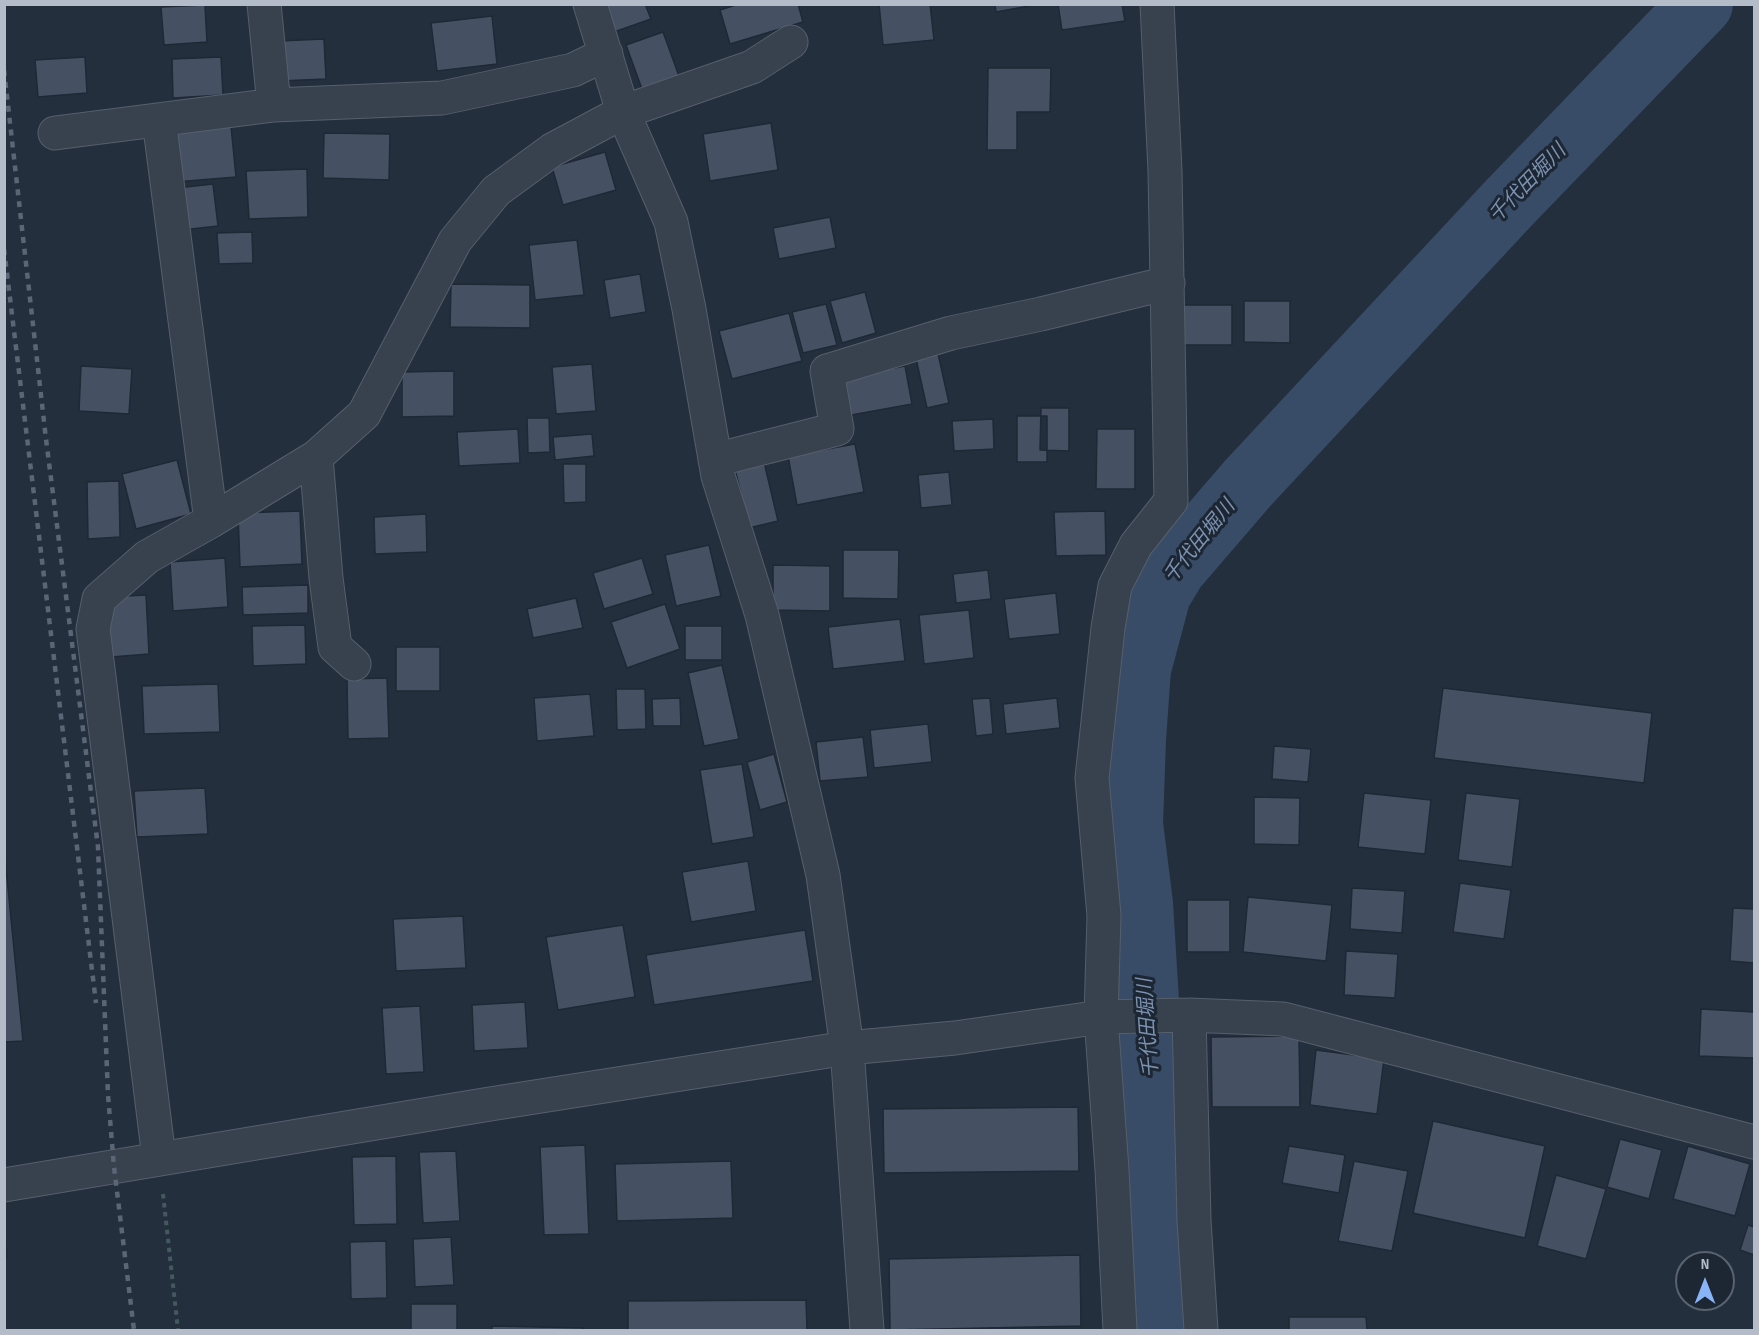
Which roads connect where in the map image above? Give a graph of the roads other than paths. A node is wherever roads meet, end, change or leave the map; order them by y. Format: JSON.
{"nodes":[{"id":1,"x":264,"y":4,"type":"edge"},
{"id":2,"x":590,"y":4,"type":"edge"},
{"id":3,"x":1157,"y":4,"type":"edge"},
{"id":4,"x":791,"y":42,"type":"dead end"},
{"id":5,"x":606,"y":54,"type":"junction"},
{"id":6,"x":274,"y":105,"type":"junction"},
{"id":7,"x":623,"y":112,"type":"junction"},
{"id":8,"x":159,"y":120,"type":"junction"},
{"id":9,"x":55,"y":133,"type":"dead end"},
{"id":10,"x":1168,"y":283,"type":"junction"},
{"id":11,"x":316,"y":457,"type":"junction"},
{"id":12,"x":715,"y":460,"type":"junction"},
{"id":13,"x":211,"y":521,"type":"junction"},
{"id":14,"x":354,"y":664,"type":"dead end"},
{"id":15,"x":1189,"y":1015,"type":"junction"},
{"id":16,"x":1101,"y":1017,"type":"junction"},
{"id":17,"x":847,"y":1048,"type":"junction"},
{"id":18,"x":1755,"y":1142,"type":"edge"},
{"id":19,"x":159,"y":1158,"type":"junction"},
{"id":20,"x":4,"y":1185,"type":"edge"},
{"id":21,"x":867,"y":1330,"type":"edge"},
{"id":22,"x":1120,"y":1330,"type":"edge"},
{"id":23,"x":1201,"y":1330,"type":"edge"}],
"edges":[{"from":1,"to":6,"type":"street"},
{"from":2,"to":5,"type":"street"},
{"from":3,"to":10,"type":"street"},
{"from":4,"to":7,"type":"street"},
{"from":5,"to":6,"type":"street"},
{"from":5,"to":7,"type":"street"},
{"from":6,"to":8,"type":"street"},
{"from":7,"to":11,"type":"street"},
{"from":7,"to":12,"type":"street"},
{"from":8,"to":9,"type":"street"},
{"from":8,"to":13,"type":"street"},
{"from":10,"to":12,"type":"street"},
{"from":10,"to":16,"type":"street"},
{"from":11,"to":13,"type":"street"},
{"from":11,"to":14,"type":"street"},
{"from":12,"to":17,"type":"street"},
{"from":13,"to":19,"type":"street"},
{"from":15,"to":16,"type":"street"},
{"from":15,"to":18,"type":"street"},
{"from":15,"to":23,"type":"street"},
{"from":16,"to":17,"type":"street"},
{"from":16,"to":22,"type":"street"},
{"from":17,"to":19,"type":"street"},
{"from":17,"to":21,"type":"street"},
{"from":19,"to":20,"type":"street"}]}
